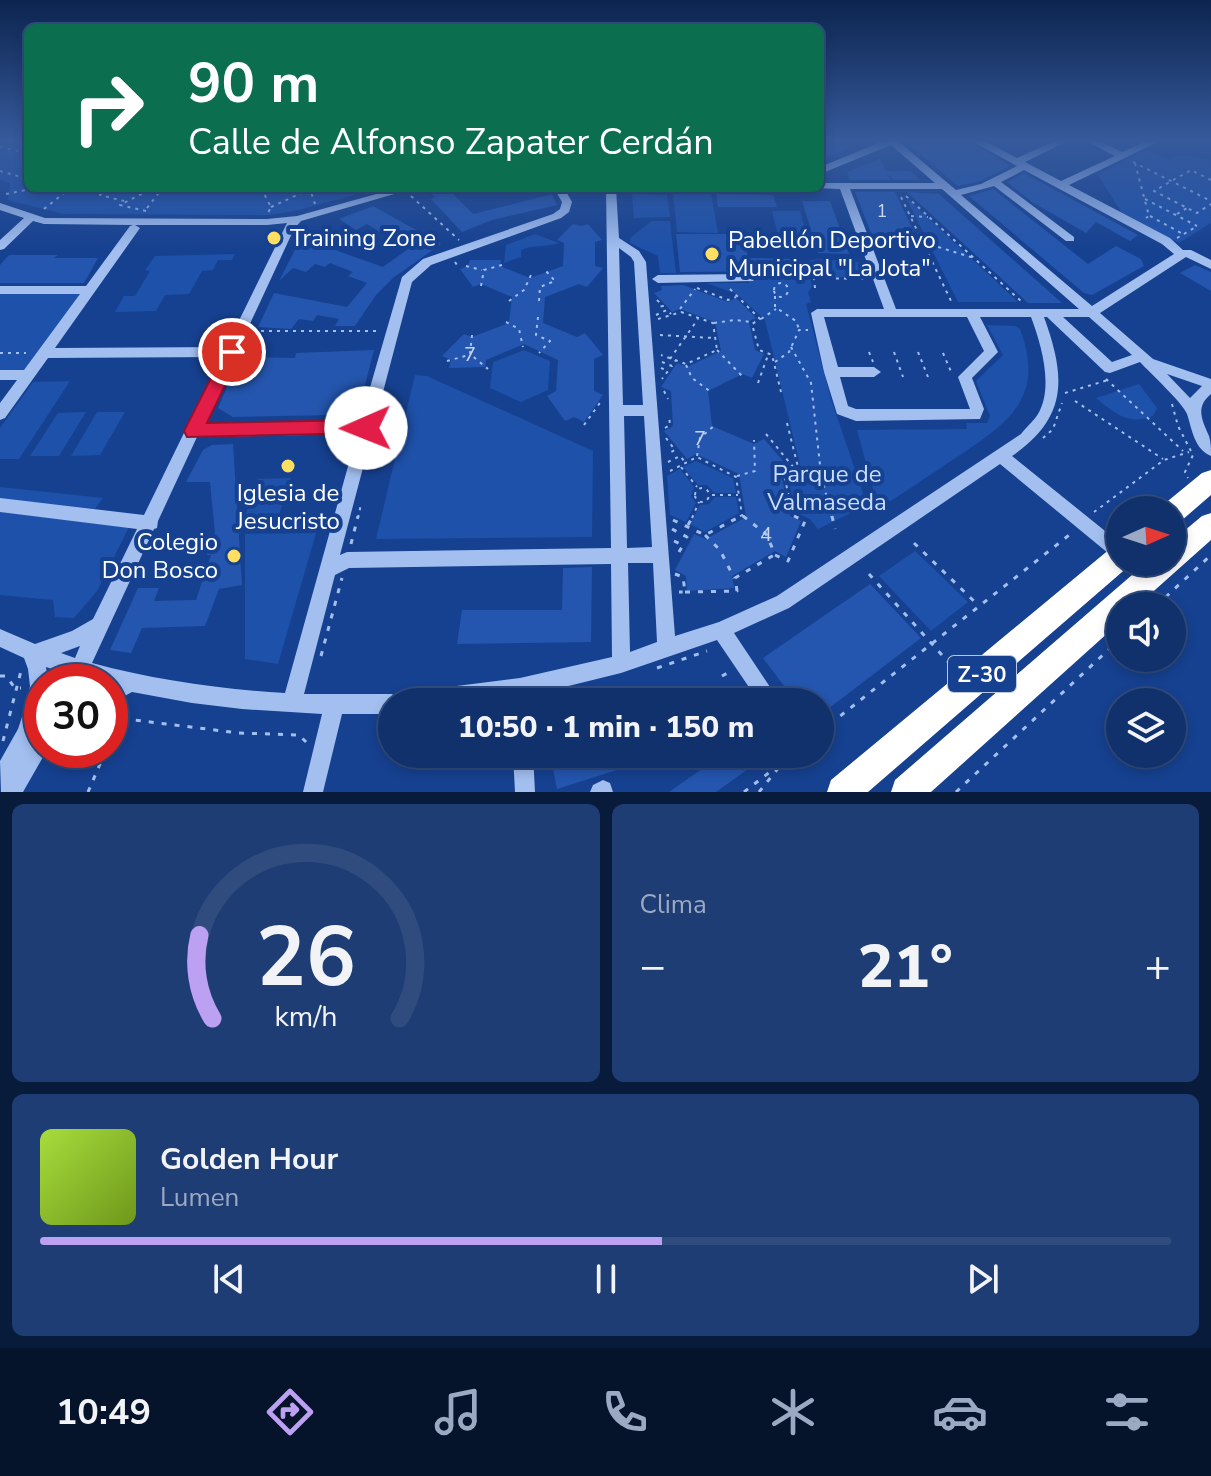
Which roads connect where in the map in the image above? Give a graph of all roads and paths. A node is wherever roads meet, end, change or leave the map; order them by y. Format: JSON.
{"nodes":[{"id":1,"x":933,"y":177,"type":"edge"},
{"id":2,"x":1000,"y":177,"type":"edge"},
{"id":3,"x":1046,"y":177,"type":"edge"},
{"id":4,"x":1080,"y":177,"type":"edge"},
{"id":5,"x":1138,"y":177,"type":"edge"},
{"id":6,"x":1164,"y":177,"type":"edge"},
{"id":7,"x":1179,"y":177,"type":"edge"},
{"id":8,"x":994,"y":181,"type":"junction"},
{"id":9,"x":1172,"y":181,"type":"junction"},
{"id":10,"x":1061,"y":185,"type":"junction"},
{"id":11,"x":824,"y":186,"type":"edge"},
{"id":12,"x":844,"y":186,"type":"junction"},
{"id":13,"x":24,"y":190,"type":"edge"},
{"id":14,"x":898,"y":190,"type":"junction"},
{"id":15,"x":948,"y":190,"type":"junction"},
{"id":16,"x":61,"y":192,"type":"edge"},
{"id":17,"x":67,"y":192,"type":"edge"},
{"id":18,"x":103,"y":192,"type":"edge"},
{"id":19,"x":145,"y":192,"type":"edge"},
{"id":20,"x":160,"y":192,"type":"edge"},
{"id":21,"x":263,"y":192,"type":"edge"},
{"id":22,"x":302,"y":192,"type":"edge"},
{"id":23,"x":309,"y":192,"type":"edge"},
{"id":24,"x":405,"y":192,"type":"edge"},
{"id":25,"x":410,"y":192,"type":"edge"},
{"id":26,"x":561,"y":192,"type":"edge"},
{"id":27,"x":611,"y":192,"type":"edge"},
{"id":28,"x":64,"y":193,"type":"junction"},
{"id":29,"x":6,"y":194,"type":"dead end"},
{"id":30,"x":1144,"y":198,"type":"junction"},
{"id":31,"x":125,"y":201,"type":"junction"},
{"id":32,"x":1211,"y":202,"type":"edge"},
{"id":33,"x":0,"y":206,"type":"edge"},
{"id":34,"x":271,"y":207,"type":"junction"},
{"id":35,"x":316,"y":208,"type":"dead end"},
{"id":36,"x":1187,"y":208,"type":"junction"},
{"id":37,"x":146,"y":211,"type":"junction"},
{"id":38,"x":35,"y":215,"type":"junction"},
{"id":39,"x":1175,"y":215,"type":"junction"},
{"id":40,"x":910,"y":216,"type":"junction"},
{"id":41,"x":1149,"y":216,"type":"junction"},
{"id":42,"x":929,"y":217,"type":"junction"},
{"id":43,"x":267,"y":218,"type":"dead end"},
{"id":44,"x":297,"y":219,"type":"junction"},
{"id":45,"x":138,"y":222,"type":"joint"},
{"id":46,"x":1138,"y":222,"type":"dead end"},
{"id":47,"x":1183,"y":234,"type":"junction"},
{"id":48,"x":613,"y":239,"type":"junction"},
{"id":49,"x":1070,"y":239,"type":"dead end"},
{"id":50,"x":871,"y":241,"type":"dead end"},
{"id":51,"x":922,"y":242,"type":"junction"},
{"id":52,"x":463,"y":243,"type":"dead end"},
{"id":53,"x":0,"y":246,"type":"edge"},
{"id":54,"x":1180,"y":249,"type":"junction"},
{"id":55,"x":975,"y":259,"type":"junction"},
{"id":56,"x":640,"y":262,"type":"junction"},
{"id":57,"x":502,"y":265,"type":"dead end"},
{"id":58,"x":613,"y":265,"type":"junction"},
{"id":59,"x":1211,"y":265,"type":"edge"},
{"id":60,"x":466,"y":266,"type":"dead end"},
{"id":61,"x":484,"y":270,"type":"junction"},
{"id":62,"x":545,"y":270,"type":"dead end"},
{"id":63,"x":531,"y":275,"type":"dead end"},
{"id":64,"x":749,"y":278,"type":"dead end"},
{"id":65,"x":658,"y":279,"type":"dead end"},
{"id":66,"x":867,"y":279,"type":"dead end"},
{"id":67,"x":695,"y":284,"type":"junction"},
{"id":68,"x":481,"y":286,"type":"dead end"},
{"id":69,"x":815,"y":288,"type":"dead end"},
{"id":70,"x":0,"y":290,"type":"edge"},
{"id":71,"x":89,"y":290,"type":"junction"},
{"id":72,"x":652,"y":295,"type":"dead end"},
{"id":73,"x":776,"y":295,"type":"dead end"},
{"id":74,"x":509,"y":301,"type":"dead end"},
{"id":75,"x":539,"y":301,"type":"dead end"},
{"id":76,"x":953,"y":304,"type":"dead end"},
{"id":77,"x":777,"y":308,"type":"junction"},
{"id":78,"x":653,"y":309,"type":"dead end"},
{"id":79,"x":681,"y":312,"type":"junction"},
{"id":80,"x":1091,"y":313,"type":"junction"},
{"id":81,"x":892,"y":314,"type":"junction"},
{"id":82,"x":972,"y":314,"type":"junction"},
{"id":83,"x":1044,"y":314,"type":"junction"},
{"id":84,"x":672,"y":315,"type":"junction"},
{"id":85,"x":653,"y":316,"type":"dead end"},
{"id":86,"x":538,"y":317,"type":"dead end"},
{"id":87,"x":698,"y":318,"type":"junction"},
{"id":88,"x":760,"y":319,"type":"junction"},
{"id":89,"x":654,"y":321,"type":"dead end"},
{"id":90,"x":506,"y":322,"type":"dead end"},
{"id":91,"x":713,"y":323,"type":"junction"},
{"id":92,"x":752,"y":324,"type":"junction"},
{"id":93,"x":799,"y":330,"type":"junction"},
{"id":94,"x":814,"y":330,"type":"dead end"},
{"id":95,"x":252,"y":331,"type":"dead end"},
{"id":96,"x":384,"y":331,"type":"dead end"},
{"id":97,"x":472,"y":335,"type":"dead end"},
{"id":98,"x":655,"y":335,"type":"dead end"},
{"id":99,"x":686,"y":336,"type":"junction"},
{"id":100,"x":715,"y":338,"type":"junction"},
{"id":101,"x":523,"y":347,"type":"dead end"},
{"id":102,"x":791,"y":347,"type":"junction"},
{"id":103,"x":717,"y":350,"type":"junction"},
{"id":104,"x":232,"y":352,"type":"junction"},
{"id":105,"x":894,"y":352,"type":"dead end"},
{"id":106,"x":918,"y":352,"type":"dead end"},
{"id":107,"x":0,"y":353,"type":"edge"},
{"id":108,"x":44,"y":353,"type":"junction"},
{"id":109,"x":539,"y":353,"type":"dead end"},
{"id":110,"x":656,"y":353,"type":"dead end"},
{"id":111,"x":943,"y":353,"type":"dead end"},
{"id":112,"x":470,"y":354,"type":"junction"},
{"id":113,"x":769,"y":354,"type":"junction"},
{"id":114,"x":1142,"y":356,"type":"junction"},
{"id":115,"x":670,"y":359,"type":"junction"},
{"id":116,"x":657,"y":360,"type":"dead end"},
{"id":117,"x":447,"y":361,"type":"dead end"},
{"id":118,"x":675,"y":361,"type":"junction"},
{"id":119,"x":774,"y":363,"type":"junction"},
{"id":120,"x":686,"y":364,"type":"junction"},
{"id":121,"x":657,"y":367,"type":"dead end"},
{"id":122,"x":488,"y":369,"type":"dead end"},
{"id":123,"x":831,"y":372,"type":"junction"},
{"id":124,"x":874,"y":372,"type":"dead end"},
{"id":125,"x":0,"y":375,"type":"edge"},
{"id":126,"x":28,"y":375,"type":"junction"},
{"id":127,"x":1101,"y":375,"type":"dead end"},
{"id":128,"x":743,"y":377,"type":"dead end"},
{"id":129,"x":903,"y":377,"type":"dead end"},
{"id":130,"x":928,"y":377,"type":"dead end"},
{"id":131,"x":959,"y":377,"type":"junction"},
{"id":132,"x":1107,"y":380,"type":"junction"},
{"id":133,"x":758,"y":383,"type":"dead end"},
{"id":134,"x":659,"y":384,"type":"dead end"},
{"id":135,"x":1211,"y":386,"type":"edge"},
{"id":136,"x":659,"y":389,"type":"dead end"},
{"id":137,"x":711,"y":392,"type":"dead end"},
{"id":138,"x":781,"y":392,"type":"dead end"},
{"id":139,"x":1064,"y":394,"type":"dead end"},
{"id":140,"x":606,"y":396,"type":"dead end"},
{"id":141,"x":1168,"y":397,"type":"dead end"},
{"id":142,"x":668,"y":399,"type":"dead end"},
{"id":143,"x":1075,"y":401,"type":"dead end"},
{"id":144,"x":385,"y":410,"type":"dead end"},
{"id":145,"x":649,"y":410,"type":"junction"},
{"id":146,"x":1193,"y":410,"type":"junction"},
{"id":147,"x":616,"y":411,"type":"junction"},
{"id":148,"x":0,"y":414,"type":"edge"},
{"id":149,"x":669,"y":416,"type":"dead end"},
{"id":150,"x":787,"y":423,"type":"dead end"},
{"id":151,"x":584,"y":425,"type":"dead end"},
{"id":152,"x":715,"y":425,"type":"dead end"},
{"id":153,"x":662,"y":429,"type":"dead end"},
{"id":154,"x":194,"y":431,"type":"junction"},
{"id":155,"x":375,"y":431,"type":"junction"},
{"id":156,"x":663,"y":434,"type":"dead end"},
{"id":157,"x":766,"y":434,"type":"dead end"},
{"id":158,"x":754,"y":440,"type":"dead end"},
{"id":159,"x":375,"y":448,"type":"dead end"},
{"id":160,"x":1199,"y":451,"type":"edge"},
{"id":161,"x":1184,"y":452,"type":"junction"},
{"id":162,"x":664,"y":455,"type":"dead end"},
{"id":163,"x":1000,"y":455,"type":"junction"},
{"id":164,"x":697,"y":457,"type":"junction"},
{"id":165,"x":1164,"y":460,"type":"junction"},
{"id":166,"x":686,"y":463,"type":"junction"},
{"id":167,"x":665,"y":464,"type":"dead end"},
{"id":168,"x":680,"y":466,"type":"junction"},
{"id":169,"x":796,"y":468,"type":"junction"},
{"id":170,"x":666,"y":474,"type":"dead end"},
{"id":171,"x":821,"y":474,"type":"junction"},
{"id":172,"x":736,"y":477,"type":"junction"},
{"id":173,"x":1206,"y":484,"type":"edge"},
{"id":174,"x":698,"y":489,"type":"junction"},
{"id":175,"x":710,"y":495,"type":"junction"},
{"id":176,"x":739,"y":495,"type":"junction"},
{"id":177,"x":700,"y":501,"type":"junction"},
{"id":178,"x":1186,"y":501,"type":"edge"},
{"id":179,"x":361,"y":504,"type":"dead end"},
{"id":180,"x":0,"y":505,"type":"edge"},
{"id":181,"x":742,"y":515,"type":"junction"},
{"id":182,"x":1090,"y":515,"type":"dead end"},
{"id":183,"x":669,"y":518,"type":"dead end"},
{"id":184,"x":151,"y":523,"type":"junction"},
{"id":185,"x":1211,"y":524,"type":"edge"},
{"id":186,"x":687,"y":527,"type":"junction"},
{"id":187,"x":670,"y":528,"type":"dead end"},
{"id":188,"x":692,"y":529,"type":"junction"},
{"id":189,"x":835,"y":529,"type":"dead end"},
{"id":190,"x":1074,"y":531,"type":"dead end"},
{"id":191,"x":705,"y":535,"type":"junction"},
{"id":192,"x":670,"y":539,"type":"dead end"},
{"id":193,"x":914,"y":543,"type":"dead end"},
{"id":194,"x":1106,"y":543,"type":"edge"},
{"id":195,"x":1186,"y":546,"type":"edge"},
{"id":196,"x":619,"y":555,"type":"junction"},
{"id":197,"x":775,"y":555,"type":"junction"},
{"id":198,"x":1211,"y":555,"type":"edge"},
{"id":199,"x":665,"y":559,"type":"junction"},
{"id":200,"x":347,"y":560,"type":"junction"},
{"id":201,"x":1106,"y":567,"type":"edge"},
{"id":202,"x":328,"y":570,"type":"junction"},
{"id":203,"x":673,"y":572,"type":"dead end"},
{"id":204,"x":869,"y":574,"type":"dead end"},
{"id":205,"x":1151,"y":576,"type":"edge"},
{"id":206,"x":735,"y":578,"type":"junction"},
{"id":207,"x":674,"y":592,"type":"dead end"},
{"id":208,"x":685,"y":592,"type":"junction"},
{"id":209,"x":1171,"y":592,"type":"edge"},
{"id":210,"x":980,"y":607,"type":"junction"},
{"id":211,"x":103,"y":624,"type":"junction"},
{"id":212,"x":721,"y":630,"type":"junction"},
{"id":213,"x":0,"y":638,"type":"edge"},
{"id":214,"x":932,"y":645,"type":"junction"},
{"id":215,"x":667,"y":649,"type":"junction"},
{"id":216,"x":1106,"y":652,"type":"edge"},
{"id":217,"x":305,"y":657,"type":"junction"},
{"id":218,"x":27,"y":660,"type":"junction"},
{"id":219,"x":40,"y":664,"type":"edge"},
{"id":220,"x":83,"y":664,"type":"edge"},
{"id":221,"x":621,"y":664,"type":"junction"},
{"id":222,"x":950,"y":664,"type":"dead end"},
{"id":223,"x":0,"y":676,"type":"edge"},
{"id":224,"x":128,"y":681,"type":"edge"},
{"id":225,"x":132,"y":682,"type":"junction"},
{"id":226,"x":128,"y":684,"type":"edge"},
{"id":227,"x":24,"y":687,"type":"edge"},
{"id":228,"x":15,"y":688,"type":"junction"},
{"id":229,"x":543,"y":688,"type":"edge"},
{"id":230,"x":760,"y":688,"type":"edge"},
{"id":231,"x":292,"y":703,"type":"junction"},
{"id":232,"x":378,"y":704,"type":"edge"},
{"id":233,"x":334,"y":705,"type":"junction"},
{"id":234,"x":128,"y":720,"type":"edge"},
{"id":235,"x":834,"y":721,"type":"edge"},
{"id":236,"x":307,"y":743,"type":"dead end"},
{"id":237,"x":0,"y":746,"type":"edge"},
{"id":238,"x":26,"y":768,"type":"edge"},
{"id":239,"x":98,"y":768,"type":"edge"},
{"id":240,"x":524,"y":768,"type":"edge"},
{"id":241,"x":775,"y":768,"type":"edge"},
{"id":242,"x":778,"y":768,"type":"edge"},
{"id":243,"x":0,"y":780,"type":"edge"},
{"id":244,"x":11,"y":792,"type":"edge"},
{"id":245,"x":88,"y":792,"type":"edge"},
{"id":246,"x":313,"y":792,"type":"edge"},
{"id":247,"x":525,"y":792,"type":"edge"},
{"id":248,"x":744,"y":792,"type":"edge"},
{"id":249,"x":759,"y":792,"type":"edge"},
{"id":250,"x":843,"y":792,"type":"edge"},
{"id":251,"x":907,"y":792,"type":"edge"},
{"id":252,"x":956,"y":792,"type":"edge"}],
"edges":[{"from":1,"to":15,"type":"street"},
{"from":2,"to":8,"type":"street"},
{"from":3,"to":10,"type":"street"},
{"from":4,"to":10,"type":"street"},
{"from":5,"to":30,"type":"path"},
{"from":6,"to":9,"type":"path"},
{"from":7,"to":9,"type":"path"},
{"from":8,"to":15,"type":"street"},
{"from":8,"to":49,"type":"street"},
{"from":9,"to":32,"type":"path"},
{"from":9,"to":36,"type":"path"},
{"from":10,"to":54,"type":"street"},
{"from":11,"to":12,"type":"street"},
{"from":12,"to":14,"type":"street"},
{"from":12,"to":81,"type":"street"},
{"from":13,"to":29,"type":"path"},
{"from":14,"to":15,"type":"street"},
{"from":14,"to":40,"type":"path"},
{"from":14,"to":42,"type":"path"},
{"from":15,"to":80,"type":"street"},
{"from":16,"to":28,"type":"path"},
{"from":17,"to":28,"type":"path"},
{"from":18,"to":31,"type":"path"},
{"from":19,"to":31,"type":"path"},
{"from":20,"to":37,"type":"path"},
{"from":21,"to":34,"type":"path"},
{"from":22,"to":34,"type":"path"},
{"from":23,"to":35,"type":"path"},
{"from":24,"to":44,"type":"street"},
{"from":25,"to":52,"type":"path"},
{"from":26,"to":155,"type":"street"},
{"from":27,"to":48,"type":"street"},
{"from":28,"to":38,"type":"path"},
{"from":30,"to":39,"type":"path"},
{"from":30,"to":41,"type":"path"},
{"from":31,"to":37,"type":"path"},
{"from":32,"to":36,"type":"path"},
{"from":33,"to":38,"type":"street"},
{"from":34,"to":43,"type":"path"},
{"from":36,"to":39,"type":"path"},
{"from":37,"to":45,"type":"path"},
{"from":38,"to":44,"type":"street"},
{"from":38,"to":53,"type":"street"},
{"from":39,"to":47,"type":"path"},
{"from":40,"to":42,"type":"path"},
{"from":40,"to":51,"type":"path"},
{"from":41,"to":46,"type":"path"},
{"from":41,"to":47,"type":"path"},
{"from":42,"to":55,"type":"path"},
{"from":44,"to":104,"type":"street"},
{"from":45,"to":71,"type":"street"},
{"from":47,"to":54,"type":"path"},
{"from":48,"to":56,"type":"street"},
{"from":48,"to":58,"type":"street"},
{"from":50,"to":51,"type":"path"},
{"from":51,"to":55,"type":"path"},
{"from":51,"to":76,"type":"path"},
{"from":54,"to":59,"type":"street"},
{"from":54,"to":80,"type":"street"},
{"from":55,"to":83,"type":"path"},
{"from":56,"to":58,"type":"street"},
{"from":56,"to":145,"type":"street"},
{"from":57,"to":61,"type":"path"},
{"from":58,"to":147,"type":"street"},
{"from":60,"to":61,"type":"path"},
{"from":61,"to":68,"type":"path"},
{"from":62,"to":75,"type":"path"},
{"from":63,"to":74,"type":"path"},
{"from":64,"to":67,"type":"street"},
{"from":65,"to":67,"type":"street"},
{"from":66,"to":69,"type":"path"},
{"from":67,"to":79,"type":"path"},
{"from":67,"to":88,"type":"path"},
{"from":70,"to":71,"type":"street"},
{"from":71,"to":108,"type":"street"},
{"from":72,"to":78,"type":"path"},
{"from":73,"to":77,"type":"path"},
{"from":77,"to":88,"type":"path"},
{"from":77,"to":93,"type":"path"},
{"from":79,"to":84,"type":"path"},
{"from":79,"to":87,"type":"path"},
{"from":80,"to":83,"type":"street"},
{"from":80,"to":114,"type":"street"},
{"from":81,"to":82,"type":"street"},
{"from":81,"to":123,"type":"street"},
{"from":82,"to":83,"type":"street"},
{"from":82,"to":131,"type":"street"},
{"from":83,"to":114,"type":"street"},
{"from":83,"to":163,"type":"street"},
{"from":84,"to":85,"type":"path"},
{"from":84,"to":89,"type":"path"},
{"from":86,"to":109,"type":"path"},
{"from":87,"to":91,"type":"path"},
{"from":87,"to":99,"type":"path"},
{"from":88,"to":92,"type":"path"},
{"from":90,"to":101,"type":"path"},
{"from":91,"to":92,"type":"path"},
{"from":91,"to":100,"type":"path"},
{"from":92,"to":113,"type":"path"},
{"from":93,"to":94,"type":"path"},
{"from":93,"to":102,"type":"path"},
{"from":95,"to":96,"type":"path"},
{"from":97,"to":112,"type":"path"},
{"from":98,"to":99,"type":"path"},
{"from":99,"to":100,"type":"path"},
{"from":99,"to":115,"type":"path"},
{"from":100,"to":103,"type":"path"},
{"from":102,"to":119,"type":"path"},
{"from":102,"to":171,"type":"path"},
{"from":103,"to":120,"type":"path"},
{"from":103,"to":128,"type":"path"},
{"from":104,"to":108,"type":"street"},
{"from":104,"to":154,"type":"street"},
{"from":105,"to":129,"type":"path"},
{"from":106,"to":130,"type":"path"},
{"from":107,"to":108,"type":"path"},
{"from":108,"to":126,"type":"street"},
{"from":110,"to":115,"type":"path"},
{"from":111,"to":131,"type":"path"},
{"from":112,"to":117,"type":"path"},
{"from":112,"to":122,"type":"path"},
{"from":113,"to":119,"type":"path"},
{"from":113,"to":133,"type":"path"},
{"from":114,"to":135,"type":"street"},
{"from":114,"to":146,"type":"street"},
{"from":115,"to":118,"type":"path"},
{"from":116,"to":118,"type":"path"},
{"from":118,"to":120,"type":"path"},
{"from":119,"to":138,"type":"path"},
{"from":120,"to":137,"type":"path"},
{"from":121,"to":134,"type":"path"},
{"from":123,"to":124,"type":"street"},
{"from":123,"to":131,"type":"street"},
{"from":125,"to":126,"type":"street"},
{"from":126,"to":148,"type":"street"},
{"from":127,"to":132,"type":"path"},
{"from":132,"to":139,"type":"path"},
{"from":132,"to":161,"type":"path"},
{"from":135,"to":146,"type":"street"},
{"from":136,"to":142,"type":"path"},
{"from":140,"to":151,"type":"path"},
{"from":141,"to":160,"type":"path"},
{"from":143,"to":165,"type":"path"},
{"from":144,"to":155,"type":"path"},
{"from":145,"to":147,"type":"street"},
{"from":145,"to":199,"type":"street"},
{"from":146,"to":160,"type":"street"},
{"from":147,"to":196,"type":"street"},
{"from":149,"to":153,"type":"path"},
{"from":150,"to":169,"type":"path"},
{"from":152,"to":164,"type":"path"},
{"from":154,"to":155,"type":"street"},
{"from":154,"to":184,"type":"street"},
{"from":155,"to":159,"type":"path"},
{"from":155,"to":202,"type":"street"},
{"from":156,"to":162,"type":"path"},
{"from":157,"to":169,"type":"path"},
{"from":158,"to":172,"type":"path"},
{"from":160,"to":161,"type":"path"},
{"from":160,"to":173,"type":"path"},
{"from":161,"to":165,"type":"path"},
{"from":163,"to":194,"type":"street"},
{"from":163,"to":212,"type":"street"},
{"from":164,"to":166,"type":"path"},
{"from":164,"to":172,"type":"path"},
{"from":165,"to":182,"type":"path"},
{"from":166,"to":167,"type":"path"},
{"from":166,"to":168,"type":"path"},
{"from":168,"to":170,"type":"path"},
{"from":168,"to":174,"type":"path"},
{"from":169,"to":171,"type":"path"},
{"from":169,"to":197,"type":"path"},
{"from":171,"to":189,"type":"path"},
{"from":172,"to":176,"type":"path"},
{"from":173,"to":178,"type":"highway"},
{"from":174,"to":175,"type":"path"},
{"from":174,"to":177,"type":"path"},
{"from":175,"to":176,"type":"path"},
{"from":175,"to":177,"type":"path"},
{"from":176,"to":181,"type":"path"},
{"from":177,"to":186,"type":"path"},
{"from":179,"to":200,"type":"path"},
{"from":180,"to":184,"type":"street"},
{"from":181,"to":191,"type":"path"},
{"from":181,"to":197,"type":"path"},
{"from":183,"to":186,"type":"path"},
{"from":184,"to":211,"type":"street"},
{"from":185,"to":195,"type":"highway"},
{"from":186,"to":188,"type":"path"},
{"from":187,"to":188,"type":"path"},
{"from":188,"to":191,"type":"path"},
{"from":190,"to":210,"type":"path"},
{"from":191,"to":206,"type":"path"},
{"from":192,"to":199,"type":"path"},
{"from":193,"to":210,"type":"path"},
{"from":196,"to":199,"type":"street"},
{"from":196,"to":200,"type":"street"},
{"from":196,"to":221,"type":"street"},
{"from":197,"to":206,"type":"path"},
{"from":198,"to":209,"type":"path"},
{"from":199,"to":215,"type":"street"},
{"from":200,"to":202,"type":"street"},
{"from":200,"to":217,"type":"path"},
{"from":201,"to":250,"type":"highway","number":"Z-30"},
{"from":202,"to":217,"type":"street"},
{"from":203,"to":208,"type":"path"},
{"from":204,"to":214,"type":"path"},
{"from":205,"to":251,"type":"highway","number":"Z-30"},
{"from":206,"to":208,"type":"path"},
{"from":207,"to":208,"type":"path"},
{"from":210,"to":214,"type":"path"},
{"from":211,"to":218,"type":"street"},
{"from":211,"to":220,"type":"street"},
{"from":212,"to":215,"type":"street"},
{"from":212,"to":230,"type":"street"},
{"from":213,"to":218,"type":"street"},
{"from":214,"to":222,"type":"path"},
{"from":214,"to":235,"type":"path"},
{"from":215,"to":221,"type":"street"},
{"from":216,"to":252,"type":"path"},
{"from":217,"to":231,"type":"street"},
{"from":218,"to":219,"type":"street"},
{"from":218,"to":228,"type":"path"},
{"from":218,"to":243,"type":"street"},
{"from":221,"to":229,"type":"street"},
{"from":223,"to":228,"type":"path"},
{"from":224,"to":225,"type":"street"},
{"from":225,"to":226,"type":"street"},
{"from":225,"to":231,"type":"street"},
{"from":227,"to":228,"type":"path"},
{"from":228,"to":237,"type":"path"},
{"from":231,"to":233,"type":"street"},
{"from":232,"to":233,"type":"street"},
{"from":233,"to":246,"type":"street"},
{"from":234,"to":236,"type":"path"},
{"from":238,"to":244,"type":"street"},
{"from":239,"to":245,"type":"path"},
{"from":240,"to":247,"type":"street"},
{"from":241,"to":248,"type":"path"},
{"from":242,"to":249,"type":"path"}]}
